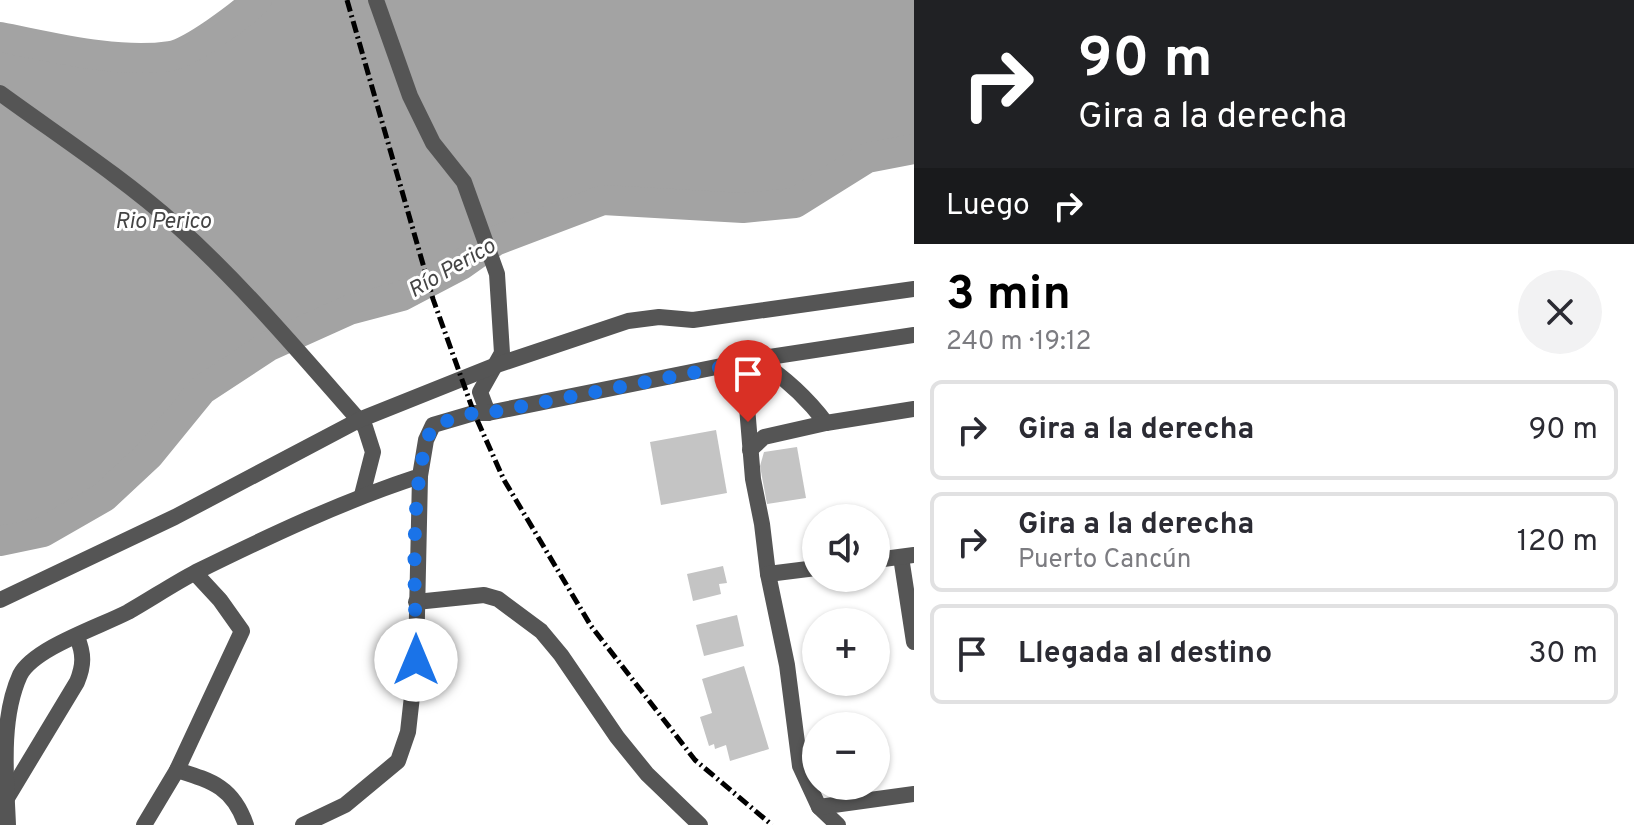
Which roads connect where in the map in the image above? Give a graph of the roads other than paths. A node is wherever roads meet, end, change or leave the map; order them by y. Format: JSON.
{"nodes":[{"id":1,"x":376,"y":0,"type":"edge"},
{"id":2,"x":0,"y":93,"type":"edge"},
{"id":3,"x":914,"y":289,"type":"edge"},
{"id":4,"x":914,"y":335,"type":"edge"},
{"id":5,"x":756,"y":359,"type":"junction"},
{"id":6,"x":494,"y":366,"type":"junction"},
{"id":7,"x":727,"y":366,"type":"junction"},
{"id":8,"x":914,"y":409,"type":"edge"},
{"id":9,"x":488,"y":413,"type":"junction"},
{"id":10,"x":359,"y":420,"type":"junction"},
{"id":11,"x":826,"y":423,"type":"junction"},
{"id":12,"x":750,"y":450,"type":"junction"},
{"id":13,"x":420,"y":476,"type":"junction"},
{"id":14,"x":362,"y":495,"type":"junction"},
{"id":15,"x":908,"y":556,"type":"edge"},
{"id":16,"x":802,"y":570,"type":"edge"},
{"id":17,"x":195,"y":573,"type":"junction"},
{"id":18,"x":768,"y":574,"type":"junction"},
{"id":19,"x":0,"y":600,"type":"edge"},
{"id":20,"x":416,"y":602,"type":"junction"},
{"id":21,"x":77,"y":637,"type":"junction"},
{"id":22,"x":914,"y":642,"type":"edge"},
{"id":23,"x":177,"y":770,"type":"junction"},
{"id":24,"x":914,"y":794,"type":"edge"},
{"id":25,"x":7,"y":799,"type":"junction"},
{"id":26,"x":819,"y":807,"type":"junction"},
{"id":27,"x":8,"y":825,"type":"edge"},
{"id":28,"x":144,"y":825,"type":"edge"},
{"id":29,"x":246,"y":825,"type":"edge"},
{"id":30,"x":303,"y":825,"type":"edge"},
{"id":31,"x":700,"y":825,"type":"edge"},
{"id":32,"x":838,"y":825,"type":"edge"}],
"edges":[{"from":1,"to":6,"type":"street"},
{"from":2,"to":10,"type":"street"},
{"from":3,"to":6,"type":"street"},
{"from":4,"to":5,"type":"street"},
{"from":5,"to":7,"type":"street"},
{"from":5,"to":11,"type":"street"},
{"from":6,"to":9,"type":"street"},
{"from":6,"to":10,"type":"street"},
{"from":7,"to":9,"type":"street"},
{"from":7,"to":12,"type":"street"},
{"from":8,"to":11,"type":"street"},
{"from":9,"to":13,"type":"street"},
{"from":10,"to":14,"type":"street"},
{"from":10,"to":19,"type":"street"},
{"from":11,"to":12,"type":"street"},
{"from":12,"to":18,"type":"street"},
{"from":13,"to":14,"type":"street"},
{"from":13,"to":20,"type":"street"},
{"from":14,"to":17,"type":"street"},
{"from":15,"to":22,"type":"street"},
{"from":16,"to":18,"type":"street"},
{"from":17,"to":21,"type":"street"},
{"from":17,"to":23,"type":"street"},
{"from":18,"to":26,"type":"street"},
{"from":20,"to":30,"type":"street"},
{"from":20,"to":31,"type":"street"},
{"from":21,"to":25,"type":"street"},
{"from":21,"to":25,"type":"street"},
{"from":23,"to":28,"type":"street"},
{"from":23,"to":29,"type":"street"},
{"from":24,"to":26,"type":"street"},
{"from":25,"to":27,"type":"street"},
{"from":26,"to":32,"type":"street"}]}
